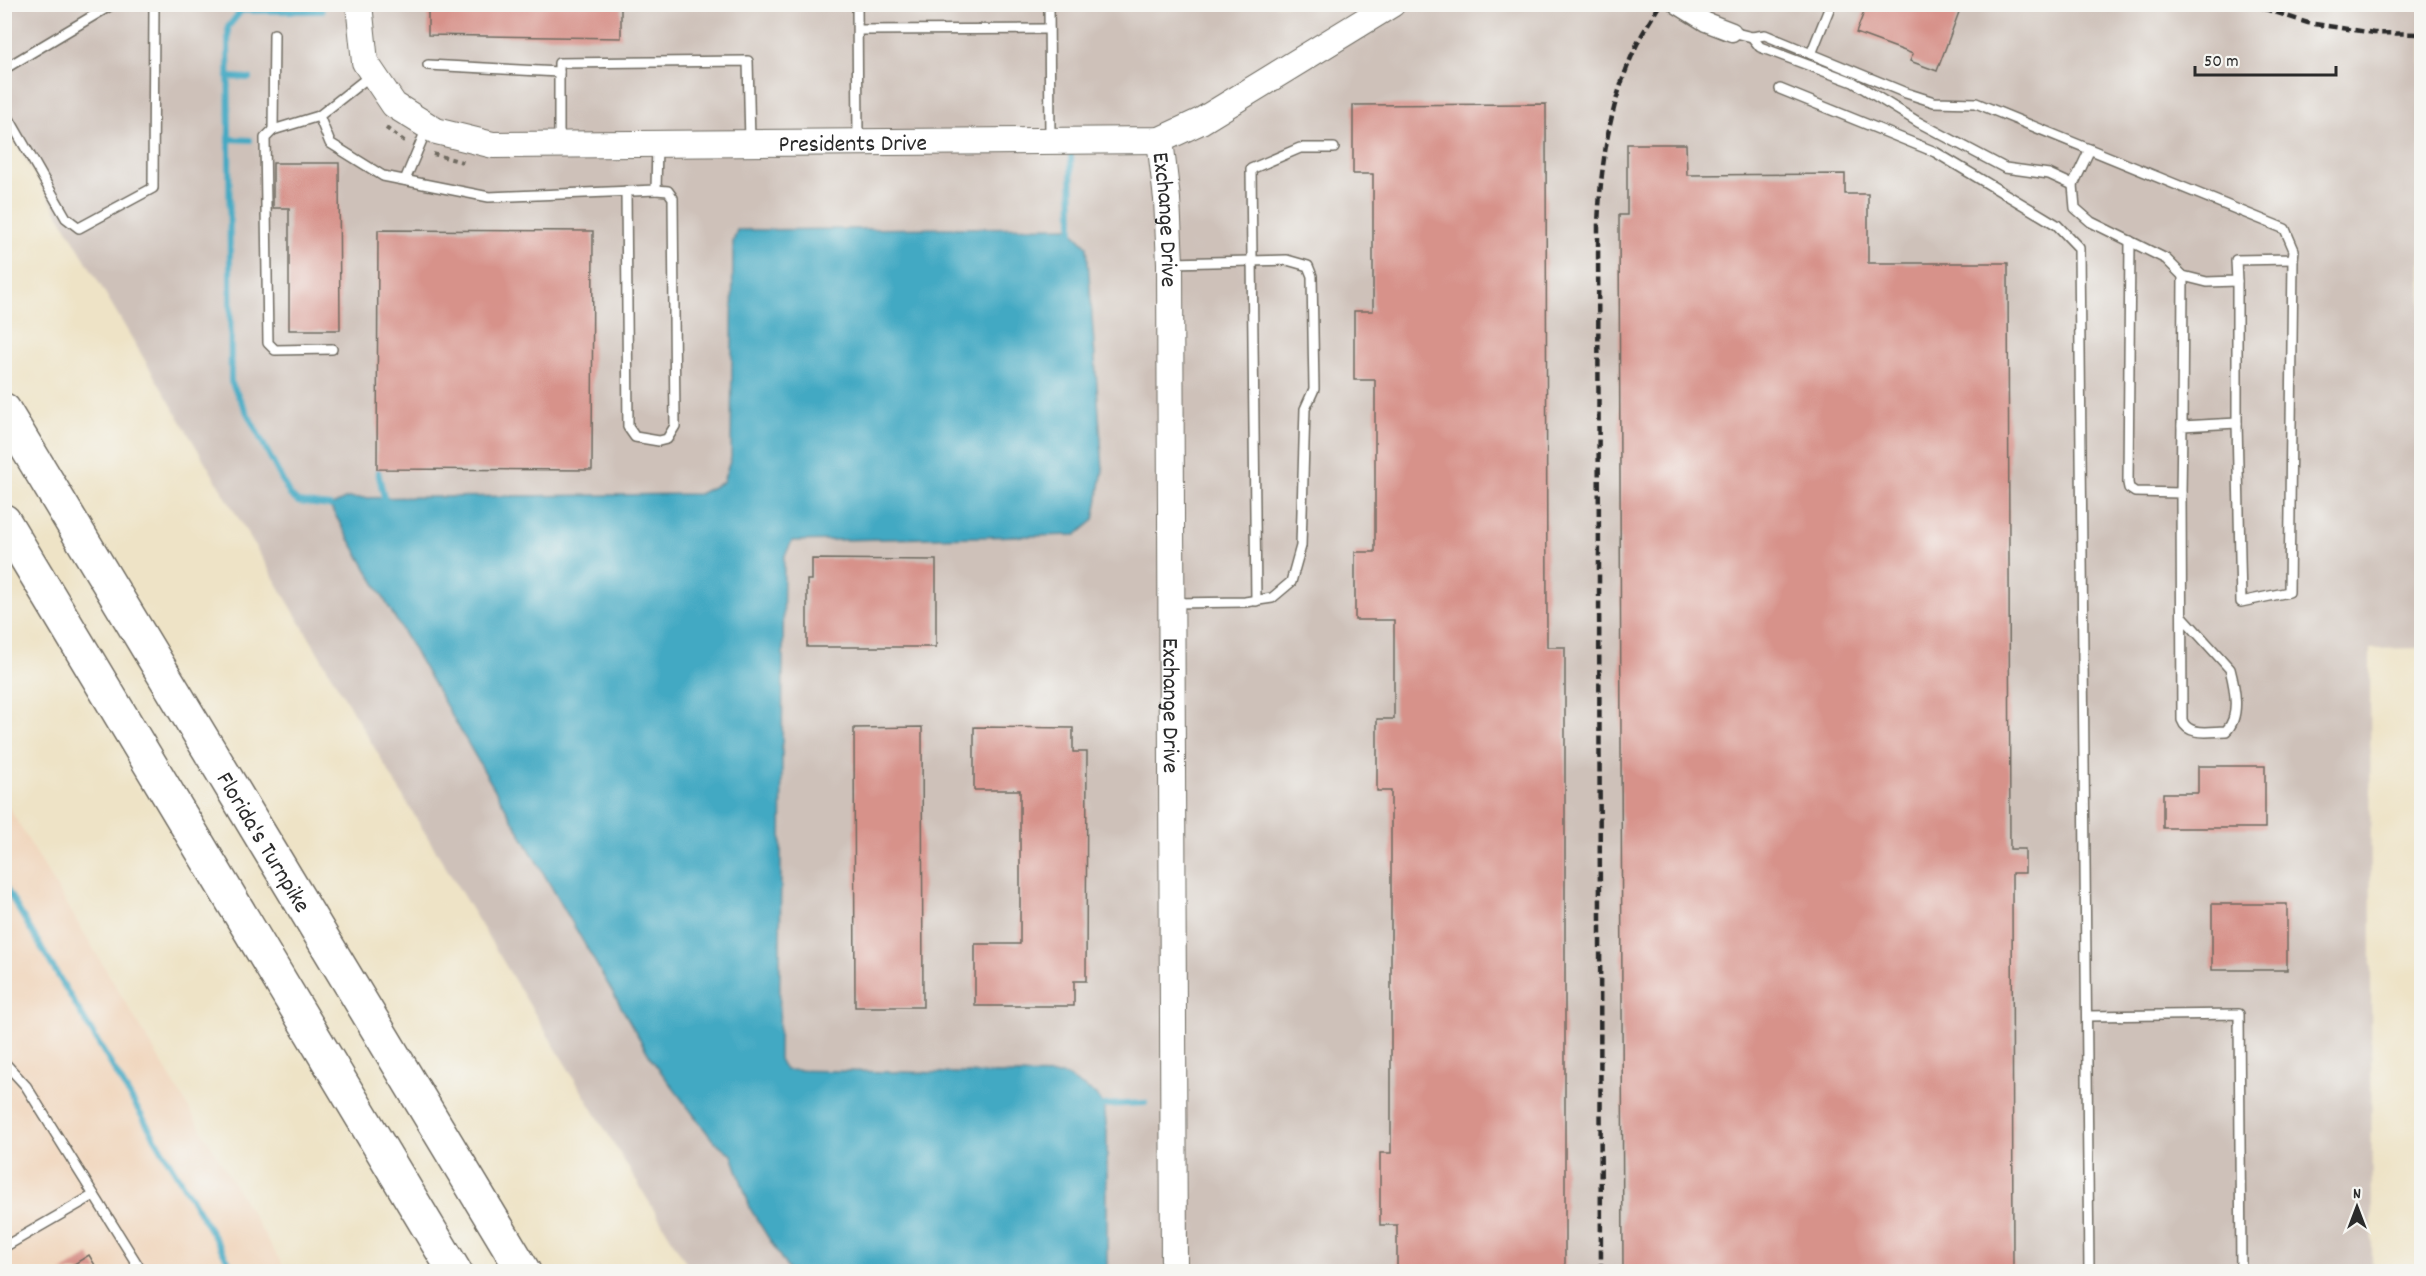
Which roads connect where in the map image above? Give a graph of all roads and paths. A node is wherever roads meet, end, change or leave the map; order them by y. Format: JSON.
{"nodes":[{"id":1,"x":112,"y":4,"type":"edge"},
{"id":2,"x":154,"y":4,"type":"edge"},
{"id":3,"x":359,"y":4,"type":"edge"},
{"id":4,"x":858,"y":4,"type":"edge"},
{"id":5,"x":1049,"y":4,"type":"edge"},
{"id":6,"x":1392,"y":4,"type":"edge"},
{"id":7,"x":1677,"y":4,"type":"edge"},
{"id":8,"x":1831,"y":4,"type":"edge"},
{"id":9,"x":1049,"y":29,"type":"junction"},
{"id":10,"x":858,"y":30,"type":"junction"},
{"id":11,"x":1732,"y":32,"type":"joint"},
{"id":12,"x":274,"y":34,"type":"dead end"},
{"id":13,"x":1752,"y":37,"type":"junction"},
{"id":14,"x":1811,"y":54,"type":"junction"},
{"id":15,"x":428,"y":65,"type":"dead end"},
{"id":16,"x":4,"y":69,"type":"edge"},
{"id":17,"x":559,"y":72,"type":"junction"},
{"id":18,"x":372,"y":73,"type":"junction"},
{"id":19,"x":1780,"y":89,"type":"dead end"},
{"id":20,"x":4,"y":110,"type":"edge"},
{"id":21,"x":319,"y":116,"type":"junction"},
{"id":22,"x":428,"y":126,"type":"junction"},
{"id":23,"x":273,"y":130,"type":"junction"},
{"id":24,"x":1160,"y":140,"type":"junction"},
{"id":25,"x":1050,"y":141,"type":"junction"},
{"id":26,"x":858,"y":142,"type":"junction"},
{"id":27,"x":750,"y":143,"type":"junction"},
{"id":28,"x":559,"y":144,"type":"junction"},
{"id":29,"x":657,"y":144,"type":"junction"},
{"id":30,"x":1334,"y":148,"type":"dead end"},
{"id":31,"x":2090,"y":149,"type":"junction"},
{"id":32,"x":405,"y":180,"type":"junction"},
{"id":33,"x":2073,"y":185,"type":"junction"},
{"id":34,"x":656,"y":190,"type":"junction"},
{"id":35,"x":626,"y":191,"type":"junction"},
{"id":36,"x":2130,"y":241,"type":"junction"},
{"id":37,"x":2293,"y":259,"type":"junction"},
{"id":38,"x":1251,"y":261,"type":"junction"},
{"id":39,"x":1170,"y":263,"type":"junction"},
{"id":40,"x":2183,"y":276,"type":"junction"},
{"id":41,"x":2237,"y":281,"type":"junction"},
{"id":42,"x":332,"y":349,"type":"dead end"},
{"id":43,"x":4,"y":410,"type":"edge"},
{"id":44,"x":2237,"y":423,"type":"junction"},
{"id":45,"x":2182,"y":426,"type":"junction"},
{"id":46,"x":2181,"y":493,"type":"junction"},
{"id":47,"x":4,"y":521,"type":"edge"},
{"id":48,"x":1256,"y":601,"type":"junction"},
{"id":49,"x":1171,"y":603,"type":"junction"},
{"id":50,"x":2182,"y":616,"type":"junction"},
{"id":51,"x":2086,"y":1016,"type":"junction"},
{"id":52,"x":4,"y":1062,"type":"edge"},
{"id":53,"x":94,"y":1195,"type":"junction"},
{"id":54,"x":4,"y":1247,"type":"edge"},
{"id":55,"x":142,"y":1272,"type":"edge"},
{"id":56,"x":455,"y":1272,"type":"edge"},
{"id":57,"x":524,"y":1272,"type":"edge"},
{"id":58,"x":1174,"y":1272,"type":"edge"},
{"id":59,"x":2089,"y":1272,"type":"edge"},
{"id":60,"x":2241,"y":1272,"type":"edge"}],
"edges":[{"from":1,"to":16,"type":"lane"},
{"from":2,"to":20,"type":"lane"},
{"from":3,"to":18,"type":"street","name":"Presidents Drive"},
{"from":4,"to":10,"type":"lane"},
{"from":5,"to":9,"type":"lane"},
{"from":6,"to":24,"type":"street","name":"Presidents Drive"},
{"from":7,"to":11,"type":"street"},
{"from":8,"to":14,"type":"lane"},
{"from":9,"to":10,"type":"lane"},
{"from":9,"to":25,"type":"lane"},
{"from":10,"to":26,"type":"lane"},
{"from":11,"to":13,"type":"lane"},
{"from":12,"to":23,"type":"lane"},
{"from":13,"to":14,"type":"lane"},
{"from":13,"to":33,"type":"lane"},
{"from":14,"to":31,"type":"lane"},
{"from":15,"to":17,"type":"lane"},
{"from":17,"to":27,"type":"lane"},
{"from":17,"to":28,"type":"lane"},
{"from":18,"to":21,"type":"lane"},
{"from":18,"to":22,"type":"street","name":"Presidents Drive"},
{"from":19,"to":51,"type":"lane"},
{"from":21,"to":23,"type":"lane"},
{"from":21,"to":32,"type":"lane"},
{"from":22,"to":28,"type":"street","name":"Presidents Drive"},
{"from":22,"to":32,"type":"lane"},
{"from":23,"to":42,"type":"lane"},
{"from":24,"to":25,"type":"street","name":"Presidents Drive"},
{"from":24,"to":39,"type":"street","name":"Exchange Drive"},
{"from":25,"to":26,"type":"street","name":"Presidents Drive"},
{"from":26,"to":27,"type":"street","name":"Presidents Drive"},
{"from":27,"to":29,"type":"street","name":"Presidents Drive"},
{"from":28,"to":29,"type":"street","name":"Presidents Drive"},
{"from":29,"to":34,"type":"lane"},
{"from":30,"to":38,"type":"lane"},
{"from":31,"to":33,"type":"lane"},
{"from":31,"to":37,"type":"lane"},
{"from":32,"to":35,"type":"lane"},
{"from":33,"to":36,"type":"lane"},
{"from":34,"to":35,"type":"lane"},
{"from":34,"to":35,"type":"lane"},
{"from":36,"to":40,"type":"lane"},
{"from":36,"to":46,"type":"lane"},
{"from":37,"to":41,"type":"lane"},
{"from":37,"to":44,"type":"lane"},
{"from":38,"to":39,"type":"lane"},
{"from":38,"to":48,"type":"lane"},
{"from":38,"to":48,"type":"lane"},
{"from":39,"to":49,"type":"street","name":"Exchange Drive"},
{"from":40,"to":41,"type":"lane"},
{"from":40,"to":45,"type":"lane"},
{"from":41,"to":44,"type":"lane"},
{"from":43,"to":57,"type":"highway","name":"Florida's Turnpike"},
{"from":44,"to":45,"type":"lane"},
{"from":45,"to":46,"type":"lane"},
{"from":46,"to":50,"type":"lane"},
{"from":47,"to":56,"type":"highway"},
{"from":48,"to":49,"type":"lane"},
{"from":49,"to":58,"type":"street","name":"Exchange Drive"},
{"from":50,"to":50,"type":"lane"},
{"from":51,"to":59,"type":"lane"},
{"from":51,"to":60,"type":"lane"},
{"from":52,"to":53,"type":"lane"},
{"from":53,"to":54,"type":"lane"},
{"from":53,"to":55,"type":"lane"}]}
